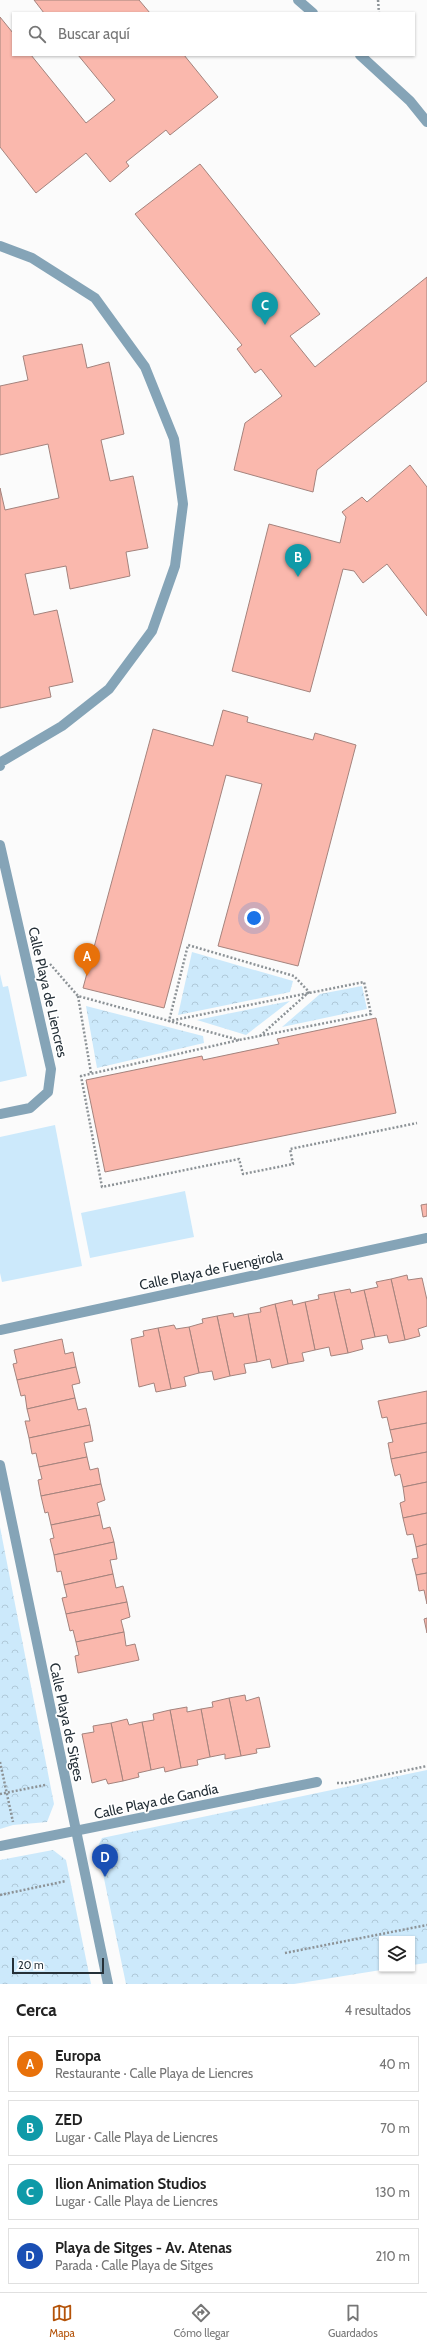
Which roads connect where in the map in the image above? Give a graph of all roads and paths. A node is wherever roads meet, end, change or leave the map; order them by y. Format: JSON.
{"nodes":[{"id":1,"x":298,"y":0,"type":"edge"},
{"id":2,"x":378,"y":0,"type":"edge"},
{"id":3,"x":312,"y":12,"type":"edge"},
{"id":4,"x":379,"y":12,"type":"edge"},
{"id":5,"x":361,"y":56,"type":"edge"},
{"id":6,"x":427,"y":122,"type":"edge"},
{"id":7,"x":0,"y":246,"type":"edge"},
{"id":8,"x":0,"y":766,"type":"edge"},
{"id":9,"x":0,"y":845,"type":"edge"},
{"id":10,"x":48,"y":962,"type":"dead end"},
{"id":11,"x":309,"y":992,"type":"junction"},
{"id":12,"x":78,"y":996,"type":"junction"},
{"id":13,"x":169,"y":1021,"type":"junction"},
{"id":14,"x":260,"y":1036,"type":"junction"},
{"id":15,"x":239,"y":1040,"type":"junction"},
{"id":16,"x":92,"y":1073,"type":"junction"},
{"id":17,"x":0,"y":1114,"type":"edge"},
{"id":18,"x":417,"y":1123,"type":"dead end"},
{"id":19,"x":427,"y":1238,"type":"edge"},
{"id":20,"x":0,"y":1330,"type":"edge"},
{"id":21,"x":0,"y":1465,"type":"edge"},
{"id":22,"x":0,"y":1762,"type":"edge"},
{"id":23,"x":427,"y":1766,"type":"edge"},
{"id":24,"x":317,"y":1782,"type":"joint"},
{"id":25,"x":50,"y":1784,"type":"dead end"},
{"id":26,"x":6,"y":1793,"type":"junction"},
{"id":27,"x":0,"y":1794,"type":"edge"},
{"id":28,"x":13,"y":1825,"type":"dead end"},
{"id":29,"x":75,"y":1831,"type":"junction"},
{"id":30,"x":0,"y":1846,"type":"edge"},
{"id":31,"x":70,"y":1881,"type":"dead end"},
{"id":32,"x":0,"y":1895,"type":"edge"},
{"id":33,"x":427,"y":1926,"type":"edge"},
{"id":34,"x":285,"y":1952,"type":"dead end"},
{"id":35,"x":108,"y":1984,"type":"edge"}],
"edges":[{"from":1,"to":3,"type":"street"},
{"from":2,"to":4,"type":"path"},
{"from":5,"to":6,"type":"street"},
{"from":7,"to":8,"type":"street"},
{"from":9,"to":17,"type":"street","name":"Calle Playa de Liencres"},
{"from":10,"to":12,"type":"path"},
{"from":11,"to":13,"type":"path"},
{"from":11,"to":13,"type":"path"},
{"from":11,"to":14,"type":"path"},
{"from":11,"to":14,"type":"path"},
{"from":12,"to":13,"type":"path"},
{"from":12,"to":16,"type":"path"},
{"from":13,"to":15,"type":"path"},
{"from":14,"to":15,"type":"path"},
{"from":15,"to":16,"type":"path"},
{"from":16,"to":18,"type":"path"},
{"from":19,"to":20,"type":"street","name":"Calle Playa de Fuengirola"},
{"from":21,"to":29,"type":"street","name":"Calle Playa de Sitges"},
{"from":22,"to":26,"type":"path"},
{"from":23,"to":24,"type":"path"},
{"from":24,"to":29,"type":"street","name":"Calle Playa de Gandía"},
{"from":25,"to":26,"type":"path"},
{"from":26,"to":27,"type":"path"},
{"from":26,"to":28,"type":"path"},
{"from":29,"to":30,"type":"street","name":"Calle Playa de Gandía"},
{"from":29,"to":35,"type":"street","name":"Calle Playa de Sitges"},
{"from":31,"to":32,"type":"path"},
{"from":33,"to":34,"type":"path"}]}
